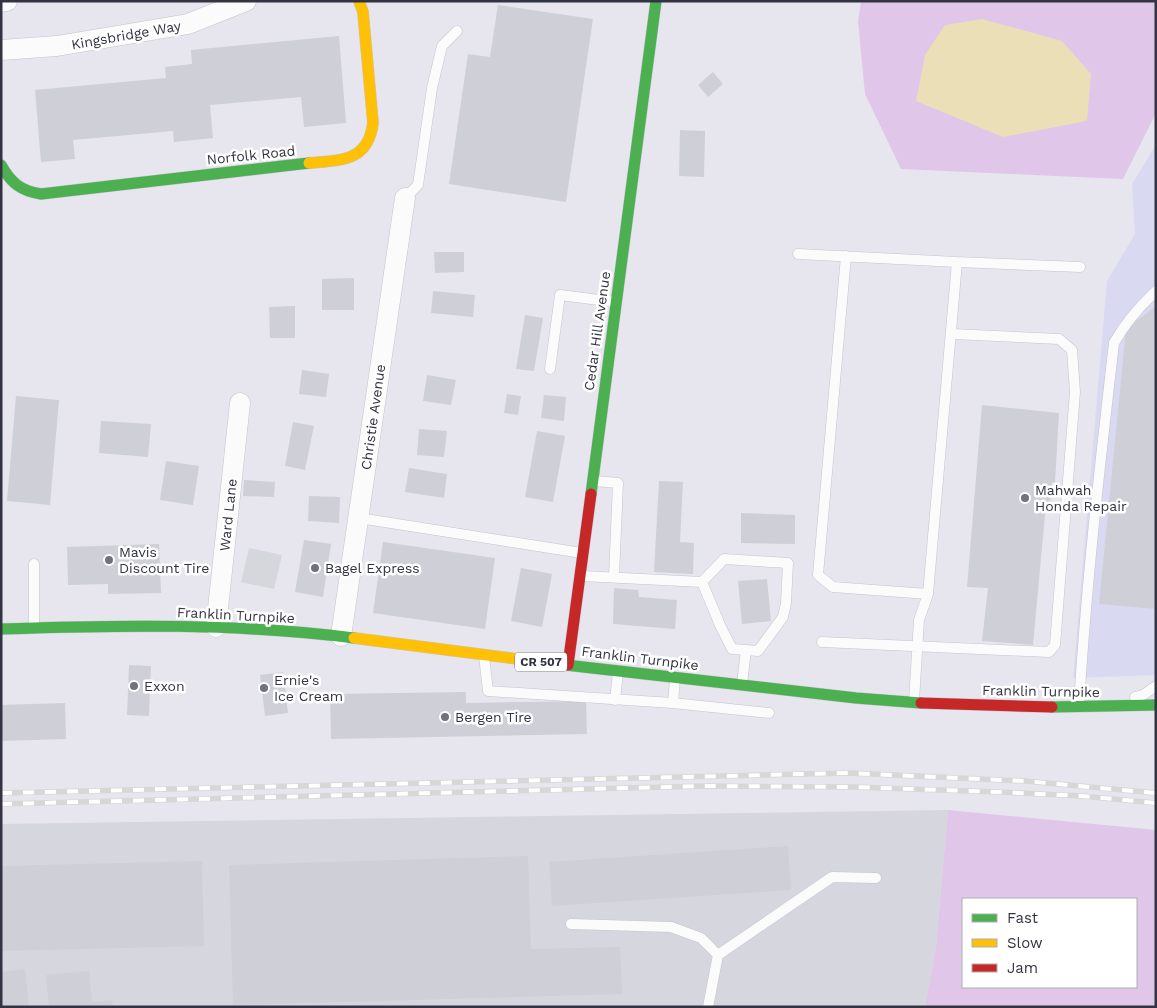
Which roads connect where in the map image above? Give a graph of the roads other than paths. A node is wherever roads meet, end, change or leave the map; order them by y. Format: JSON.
{"nodes":[{"id":1,"x":7,"y":1,"type":"edge"},
{"id":2,"x":246,"y":1,"type":"edge"},
{"id":3,"x":359,"y":1,"type":"edge"},
{"id":4,"x":656,"y":1,"type":"edge"},
{"id":5,"x":1,"y":2,"type":"edge"},
{"id":6,"x":457,"y":32,"type":"dead end"},
{"id":7,"x":1,"y":50,"type":"edge"},
{"id":8,"x":1,"y":165,"type":"edge"},
{"id":9,"x":406,"y":198,"type":"joint"},
{"id":10,"x":798,"y":254,"type":"dead end"},
{"id":11,"x":846,"y":256,"type":"junction"},
{"id":12,"x":957,"y":262,"type":"junction"},
{"id":13,"x":1080,"y":267,"type":"dead end"},
{"id":14,"x":1156,"y":291,"type":"edge"},
{"id":15,"x":616,"y":302,"type":"junction"},
{"id":16,"x":952,"y":334,"type":"junction"},
{"id":17,"x":550,"y":369,"type":"dead end"},
{"id":18,"x":240,"y":403,"type":"dead end"},
{"id":19,"x":592,"y":480,"type":"junction"},
{"id":20,"x":358,"y":518,"type":"junction"},
{"id":21,"x":583,"y":553,"type":"junction"},
{"id":22,"x":34,"y":564,"type":"dead end"},
{"id":23,"x":580,"y":576,"type":"junction"},
{"id":24,"x":614,"y":578,"type":"junction"},
{"id":25,"x":702,"y":582,"type":"junction"},
{"id":26,"x":928,"y":594,"type":"junction"},
{"id":27,"x":216,"y":627,"type":"junction"},
{"id":28,"x":34,"y":628,"type":"junction"},
{"id":29,"x":1,"y":629,"type":"edge"},
{"id":30,"x":341,"y":636,"type":"junction"},
{"id":31,"x":822,"y":642,"type":"dead end"},
{"id":32,"x":917,"y":647,"type":"junction"},
{"id":33,"x":746,"y":650,"type":"junction"},
{"id":34,"x":484,"y":655,"type":"junction"},
{"id":35,"x":568,"y":665,"type":"junction"},
{"id":36,"x":618,"y":671,"type":"junction"},
{"id":37,"x":676,"y":678,"type":"junction"},
{"id":38,"x":742,"y":685,"type":"junction"},
{"id":39,"x":1156,"y":686,"type":"edge"},
{"id":40,"x":615,"y":700,"type":"junction"},
{"id":41,"x":914,"y":702,"type":"junction"},
{"id":42,"x":673,"y":703,"type":"junction"},
{"id":43,"x":1080,"y":706,"type":"junction"},
{"id":44,"x":1156,"y":706,"type":"edge"},
{"id":45,"x":1096,"y":707,"type":"junction"},
{"id":46,"x":769,"y":714,"type":"dead end"},
{"id":47,"x":876,"y":878,"type":"dead end"},
{"id":48,"x":571,"y":924,"type":"dead end"},
{"id":49,"x":718,"y":955,"type":"junction"},
{"id":50,"x":708,"y":1007,"type":"edge"}],
"edges":[{"from":1,"to":5,"type":"street"},
{"from":2,"to":7,"type":"street","name":"Kingsbridge Way"},
{"from":3,"to":8,"type":"street","name":"Norfolk Road"},
{"from":4,"to":15,"type":"street","name":"Cedar Hill Avenue"},
{"from":6,"to":9,"type":"lane"},
{"from":9,"to":20,"type":"street","name":"Christie Avenue"},
{"from":10,"to":11,"type":"lane"},
{"from":11,"to":12,"type":"lane"},
{"from":11,"to":26,"type":"lane"},
{"from":12,"to":13,"type":"lane"},
{"from":12,"to":16,"type":"lane"},
{"from":14,"to":43,"type":"lane"},
{"from":15,"to":17,"type":"lane"},
{"from":15,"to":19,"type":"street","name":"Cedar Hill Avenue"},
{"from":16,"to":26,"type":"lane"},
{"from":16,"to":32,"type":"lane"},
{"from":18,"to":27,"type":"street","name":"Ward Lane"},
{"from":19,"to":21,"type":"street","name":"Cedar Hill Avenue"},
{"from":19,"to":24,"type":"lane"},
{"from":20,"to":21,"type":"lane"},
{"from":20,"to":30,"type":"street","name":"Christie Avenue"},
{"from":21,"to":23,"type":"street","name":"Cedar Hill Avenue"},
{"from":22,"to":28,"type":"lane"},
{"from":23,"to":24,"type":"lane"},
{"from":23,"to":35,"type":"street","name":"Cedar Hill Avenue"},
{"from":24,"to":25,"type":"lane"},
{"from":25,"to":33,"type":"lane"},
{"from":25,"to":33,"type":"lane"},
{"from":26,"to":32,"type":"lane"},
{"from":27,"to":28,"type":"street","name":"Franklin Turnpike","number":"CR 507"},
{"from":27,"to":30,"type":"street","name":"Franklin Turnpike","number":"CR 507"},
{"from":28,"to":29,"type":"street","name":"Franklin Turnpike","number":"CR 507"},
{"from":30,"to":34,"type":"street","name":"Franklin Turnpike","number":"CR 507"},
{"from":31,"to":32,"type":"lane"},
{"from":32,"to":41,"type":"lane"},
{"from":33,"to":38,"type":"lane"},
{"from":34,"to":35,"type":"street","name":"Franklin Turnpike","number":"CR 507"},
{"from":34,"to":40,"type":"lane"},
{"from":35,"to":36,"type":"street","name":"Franklin Turnpike","number":"CR 507"},
{"from":36,"to":37,"type":"street","name":"Franklin Turnpike","number":"CR 507"},
{"from":36,"to":40,"type":"lane"},
{"from":37,"to":38,"type":"street","name":"Franklin Turnpike","number":"CR 507"},
{"from":37,"to":42,"type":"lane"},
{"from":38,"to":41,"type":"street","name":"Franklin Turnpike","number":"CR 507"},
{"from":39,"to":45,"type":"lane"},
{"from":40,"to":42,"type":"lane"},
{"from":41,"to":43,"type":"street","name":"Franklin Turnpike","number":"CR 507"},
{"from":42,"to":46,"type":"lane"},
{"from":43,"to":45,"type":"street","name":"Franklin Turnpike","number":"CR 507"},
{"from":44,"to":45,"type":"street","name":"Franklin Turnpike","number":"CR 507"},
{"from":47,"to":49,"type":"lane"},
{"from":48,"to":49,"type":"lane"},
{"from":49,"to":50,"type":"lane"}]}
